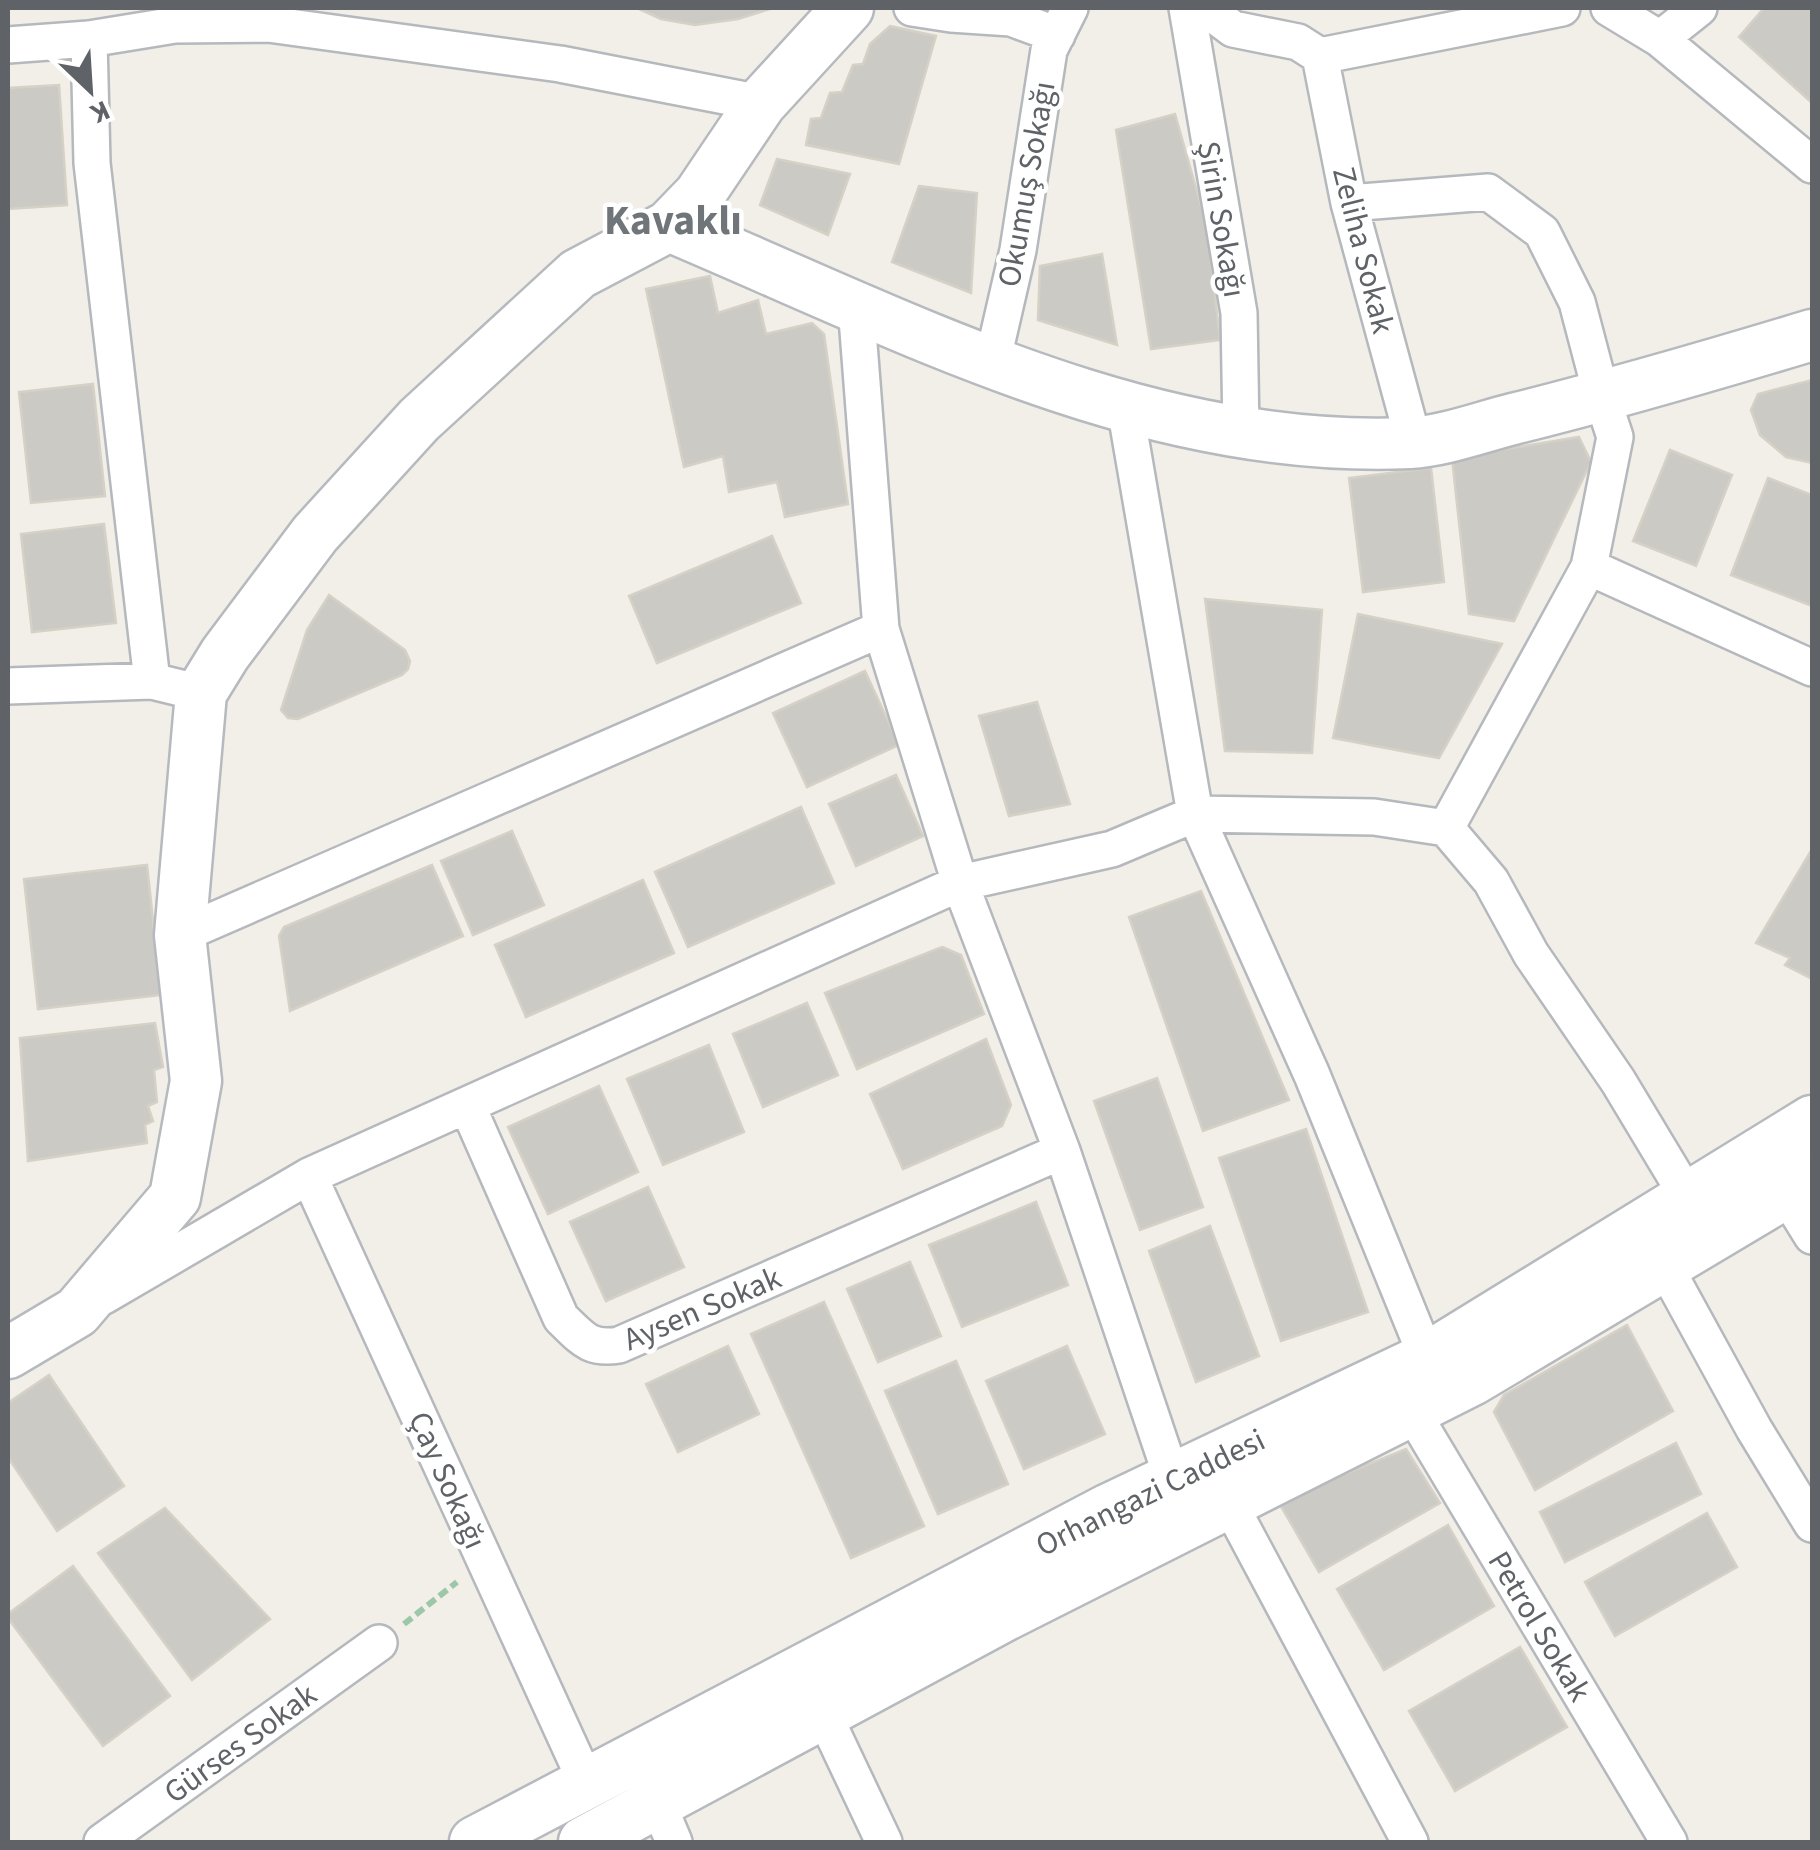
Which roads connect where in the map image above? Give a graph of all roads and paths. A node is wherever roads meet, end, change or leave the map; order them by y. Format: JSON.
{"nodes":[{"id":1,"x":848,"y":8,"type":"edge"},
{"id":2,"x":912,"y":8,"type":"edge"},
{"id":3,"x":1187,"y":8,"type":"edge"},
{"id":4,"x":1205,"y":8,"type":"edge"},
{"id":5,"x":1562,"y":8,"type":"edge"},
{"id":6,"x":1610,"y":8,"type":"edge"},
{"id":7,"x":1699,"y":8,"type":"edge"},
{"id":8,"x":1063,"y":21,"type":"edge"},
{"id":9,"x":368,"y":22,"type":"edge"},
{"id":10,"x":1305,"y":35,"type":"edge"},
{"id":11,"x":1660,"y":38,"type":"junction"},
{"id":12,"x":89,"y":39,"type":"junction"},
{"id":13,"x":8,"y":45,"type":"edge"},
{"id":14,"x":760,"y":103,"type":"junction"},
{"id":15,"x":1812,"y":165,"type":"edge"},
{"id":16,"x":1349,"y":203,"type":"junction"},
{"id":17,"x":668,"y":226,"type":"junction"},
{"id":18,"x":856,"y":305,"type":"junction"},
{"id":19,"x":1812,"y":335,"type":"edge"},
{"id":20,"x":992,"y":363,"type":"junction"},
{"id":21,"x":1602,"y":397,"type":"junction"},
{"id":22,"x":1125,"y":407,"type":"junction"},
{"id":23,"x":1242,"y":432,"type":"junction"},
{"id":24,"x":1414,"y":443,"type":"junction"},
{"id":25,"x":1589,"y":568,"type":"junction"},
{"id":26,"x":881,"y":629,"type":"junction"},
{"id":27,"x":1812,"y":668,"type":"edge"},
{"id":28,"x":152,"y":681,"type":"junction"},
{"id":29,"x":8,"y":686,"type":"edge"},
{"id":30,"x":201,"y":693,"type":"junction"},
{"id":31,"x":1195,"y":814,"type":"junction"},
{"id":32,"x":1446,"y":828,"type":"junction"},
{"id":33,"x":960,"y":883,"type":"junction"},
{"id":34,"x":180,"y":935,"type":"junction"},
{"id":35,"x":467,"y":1105,"type":"junction"},
{"id":36,"x":1812,"y":1121,"type":"edge"},
{"id":37,"x":1062,"y":1151,"type":"junction"},
{"id":38,"x":310,"y":1176,"type":"junction"},
{"id":39,"x":1799,"y":1186,"type":"edge"},
{"id":40,"x":1690,"y":1199,"type":"junction"},
{"id":41,"x":1812,"y":1236,"type":"edge"},
{"id":42,"x":1663,"y":1263,"type":"junction"},
{"id":43,"x":78,"y":1312,"type":"junction"},
{"id":44,"x":8,"y":1353,"type":"edge"},
{"id":45,"x":1427,"y":1358,"type":"junction"},
{"id":46,"x":1411,"y":1410,"type":"junction"},
{"id":47,"x":1173,"y":1481,"type":"junction"},
{"id":48,"x":1228,"y":1501,"type":"junction"},
{"id":49,"x":1812,"y":1524,"type":"edge"},
{"id":50,"x":484,"y":1560,"type":"junction"},
{"id":51,"x":379,"y":1643,"type":"joint"},
{"id":52,"x":823,"y":1713,"type":"junction"},
{"id":53,"x":587,"y":1784,"type":"junction"},
{"id":54,"x":666,"y":1823,"type":"edge"},
{"id":55,"x":102,"y":1842,"type":"edge"},
{"id":56,"x":476,"y":1842,"type":"edge"},
{"id":57,"x":584,"y":1842,"type":"edge"},
{"id":58,"x":884,"y":1842,"type":"edge"},
{"id":59,"x":1410,"y":1842,"type":"edge"},
{"id":60,"x":1670,"y":1842,"type":"edge"}],
"edges":[{"from":1,"to":14,"type":"street"},
{"from":2,"to":8,"type":"street"},
{"from":3,"to":23,"type":"street","name":"Şirin Sokağı"},
{"from":4,"to":10,"type":"street"},
{"from":5,"to":10,"type":"street"},
{"from":6,"to":11,"type":"street"},
{"from":7,"to":11,"type":"street"},
{"from":8,"to":20,"type":"street","name":"Okumuş Sokağı"},
{"from":9,"to":12,"type":"street"},
{"from":9,"to":14,"type":"street"},
{"from":10,"to":16,"type":"street","name":"Zeliha Sokak"},
{"from":11,"to":15,"type":"street"},
{"from":12,"to":13,"type":"street"},
{"from":12,"to":28,"type":"street"},
{"from":14,"to":17,"type":"street"},
{"from":16,"to":21,"type":"street"},
{"from":16,"to":24,"type":"street","name":"Zeliha Sokak"},
{"from":17,"to":18,"type":"street"},
{"from":17,"to":30,"type":"street"},
{"from":18,"to":20,"type":"street"},
{"from":18,"to":26,"type":"street"},
{"from":19,"to":21,"type":"street"},
{"from":20,"to":22,"type":"street"},
{"from":21,"to":24,"type":"street"},
{"from":21,"to":25,"type":"street"},
{"from":22,"to":23,"type":"street"},
{"from":22,"to":31,"type":"street"},
{"from":23,"to":24,"type":"street"},
{"from":25,"to":27,"type":"street"},
{"from":25,"to":32,"type":"street"},
{"from":26,"to":33,"type":"street"},
{"from":26,"to":34,"type":"street"},
{"from":28,"to":29,"type":"street"},
{"from":28,"to":30,"type":"street"},
{"from":30,"to":34,"type":"street"},
{"from":31,"to":32,"type":"street"},
{"from":31,"to":33,"type":"street"},
{"from":31,"to":45,"type":"street"},
{"from":32,"to":40,"type":"street"},
{"from":33,"to":35,"type":"street"},
{"from":33,"to":37,"type":"street"},
{"from":34,"to":43,"type":"street"},
{"from":35,"to":37,"type":"street","name":"Aysen Sokak"},
{"from":35,"to":38,"type":"street"},
{"from":36,"to":40,"type":"street","name":"Orhangazi Caddesi"},
{"from":37,"to":47,"type":"street"},
{"from":38,"to":43,"type":"street"},
{"from":38,"to":50,"type":"street","name":"Çay Sokağı"},
{"from":39,"to":41,"type":"street"},
{"from":39,"to":42,"type":"street","name":"Orhangazi Caddesi"},
{"from":40,"to":45,"type":"street","name":"Orhangazi Caddesi"},
{"from":42,"to":46,"type":"street","name":"Orhangazi Caddesi"},
{"from":42,"to":49,"type":"street"},
{"from":43,"to":44,"type":"street"},
{"from":45,"to":47,"type":"street","name":"Orhangazi Caddesi"},
{"from":46,"to":48,"type":"street","name":"Orhangazi Caddesi"},
{"from":46,"to":60,"type":"street","name":"Petrol Sokak"},
{"from":47,"to":53,"type":"street","name":"Orhangazi Caddesi"},
{"from":48,"to":52,"type":"street","name":"Orhangazi Caddesi"},
{"from":48,"to":59,"type":"street"},
{"from":50,"to":51,"type":"path"},
{"from":50,"to":53,"type":"street","name":"Çay Sokağı"},
{"from":51,"to":55,"type":"street","name":"Gürses Sokak"},
{"from":52,"to":54,"type":"street","name":"Orhangazi Caddesi"},
{"from":52,"to":58,"type":"street"},
{"from":53,"to":56,"type":"street","name":"Orhangazi Caddesi"},
{"from":54,"to":57,"type":"street","name":"Orhangazi Caddesi"}]}
